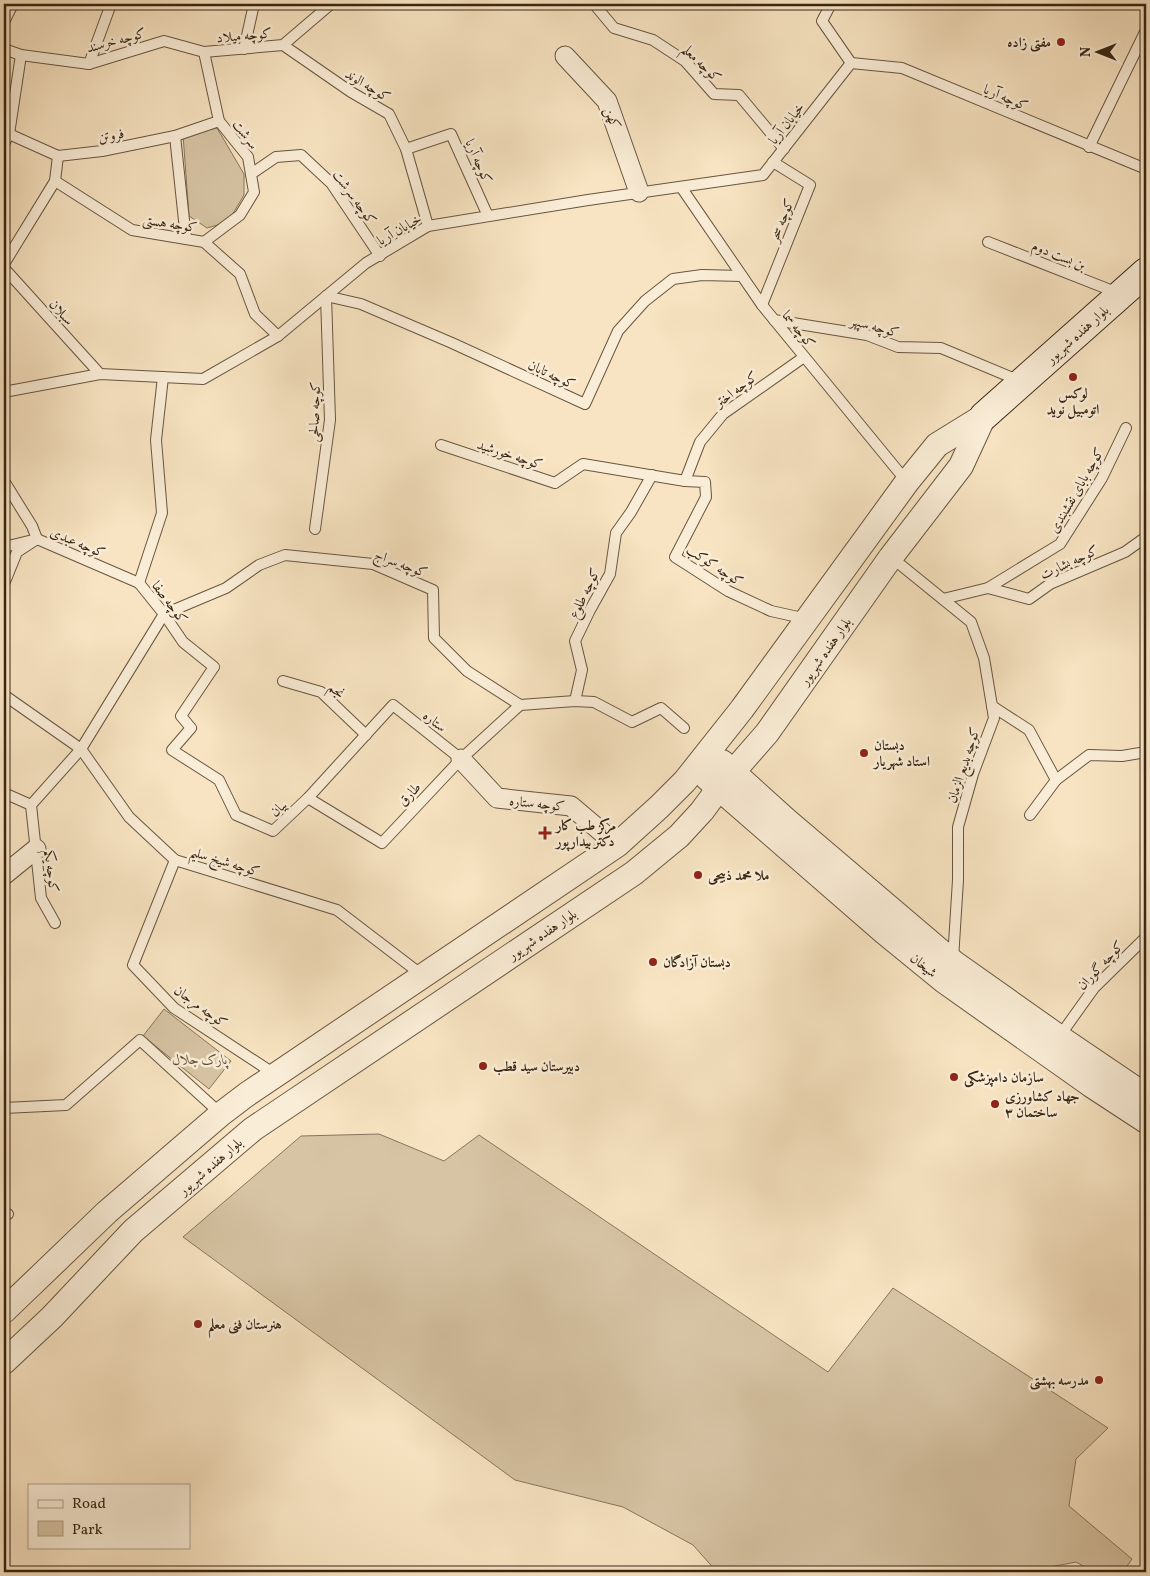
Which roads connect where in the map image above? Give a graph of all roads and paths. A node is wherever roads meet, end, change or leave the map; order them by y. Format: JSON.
{"nodes":[{"id":1,"x":13,"y":4,"type":"edge"},
{"id":2,"x":111,"y":4,"type":"edge"},
{"id":3,"x":254,"y":4,"type":"edge"},
{"id":4,"x":331,"y":4,"type":"edge"},
{"id":5,"x":594,"y":4,"type":"edge"},
{"id":6,"x":831,"y":4,"type":"edge"},
{"id":7,"x":4,"y":22,"type":"edge"},
{"id":8,"x":1146,"y":30,"type":"edge"},
{"id":9,"x":283,"y":45,"type":"junction"},
{"id":10,"x":4,"y":49,"type":"edge"},
{"id":11,"x":244,"y":49,"type":"junction"},
{"id":12,"x":204,"y":52,"type":"junction"},
{"id":13,"x":21,"y":55,"type":"junction"},
{"id":14,"x":565,"y":56,"type":"dead end"},
{"id":15,"x":852,"y":63,"type":"junction"},
{"id":16,"x":89,"y":64,"type":"junction"},
{"id":17,"x":219,"y":121,"type":"junction"},
{"id":18,"x":9,"y":134,"type":"junction"},
{"id":19,"x":175,"y":136,"type":"junction"},
{"id":20,"x":4,"y":144,"type":"edge"},
{"id":21,"x":1089,"y":146,"type":"junction"},
{"id":22,"x":406,"y":149,"type":"junction"},
{"id":23,"x":784,"y":149,"type":"junction"},
{"id":24,"x":58,"y":156,"type":"junction"},
{"id":25,"x":773,"y":162,"type":"junction"},
{"id":26,"x":1146,"y":169,"type":"edge"},
{"id":27,"x":251,"y":174,"type":"junction"},
{"id":28,"x":55,"y":181,"type":"junction"},
{"id":29,"x":681,"y":186,"type":"junction"},
{"id":30,"x":639,"y":192,"type":"junction"},
{"id":31,"x":488,"y":216,"type":"junction"},
{"id":32,"x":428,"y":226,"type":"junction"},
{"id":33,"x":186,"y":239,"type":"junction"},
{"id":34,"x":204,"y":242,"type":"junction"},
{"id":35,"x":988,"y":242,"type":"dead end"},
{"id":36,"x":380,"y":256,"type":"junction"},
{"id":37,"x":4,"y":264,"type":"edge"},
{"id":38,"x":4,"y":268,"type":"edge"},
{"id":39,"x":742,"y":276,"type":"junction"},
{"id":40,"x":1138,"y":281,"type":"edge"},
{"id":41,"x":326,"y":296,"type":"junction"},
{"id":42,"x":762,"y":306,"type":"junction"},
{"id":43,"x":774,"y":320,"type":"junction"},
{"id":44,"x":278,"y":336,"type":"junction"},
{"id":45,"x":804,"y":357,"type":"junction"},
{"id":46,"x":100,"y":374,"type":"junction"},
{"id":47,"x":163,"y":377,"type":"junction"},
{"id":48,"x":1022,"y":382,"type":"junction"},
{"id":49,"x":4,"y":392,"type":"edge"},
{"id":50,"x":984,"y":416,"type":"junction"},
{"id":51,"x":1126,"y":428,"type":"dead end"},
{"id":52,"x":440,"y":445,"type":"dead end"},
{"id":53,"x":652,"y":476,"type":"junction"},
{"id":54,"x":4,"y":481,"type":"edge"},
{"id":55,"x":685,"y":481,"type":"junction"},
{"id":56,"x":907,"y":482,"type":"junction"},
{"id":57,"x":315,"y":529,"type":"dead end"},
{"id":58,"x":1146,"y":537,"type":"edge"},
{"id":59,"x":37,"y":539,"type":"junction"},
{"id":60,"x":4,"y":546,"type":"edge"},
{"id":61,"x":891,"y":557,"type":"junction"},
{"id":62,"x":139,"y":583,"type":"junction"},
{"id":63,"x":4,"y":584,"type":"edge"},
{"id":64,"x":988,"y":588,"type":"junction"},
{"id":65,"x":942,"y":599,"type":"junction"},
{"id":66,"x":164,"y":614,"type":"junction"},
{"id":67,"x":808,"y":619,"type":"junction"},
{"id":68,"x":283,"y":681,"type":"dead end"},
{"id":69,"x":4,"y":695,"type":"edge"},
{"id":70,"x":575,"y":701,"type":"junction"},
{"id":71,"x":520,"y":705,"type":"junction"},
{"id":72,"x":393,"y":706,"type":"joint"},
{"id":73,"x":992,"y":706,"type":"junction"},
{"id":74,"x":684,"y":728,"type":"dead end"},
{"id":75,"x":366,"y":735,"type":"junction"},
{"id":76,"x":81,"y":749,"type":"junction"},
{"id":77,"x":172,"y":750,"type":"joint"},
{"id":78,"x":1146,"y":752,"type":"edge"},
{"id":79,"x":461,"y":759,"type":"junction"},
{"id":80,"x":703,"y":759,"type":"junction"},
{"id":81,"x":1056,"y":780,"type":"junction"},
{"id":82,"x":726,"y":781,"type":"junction"},
{"id":83,"x":4,"y":793,"type":"edge"},
{"id":84,"x":308,"y":798,"type":"junction"},
{"id":85,"x":31,"y":805,"type":"junction"},
{"id":86,"x":1030,"y":815,"type":"dead end"},
{"id":87,"x":617,"y":845,"type":"junction"},
{"id":88,"x":36,"y":849,"type":"junction"},
{"id":89,"x":175,"y":860,"type":"junction"},
{"id":90,"x":4,"y":874,"type":"edge"},
{"id":91,"x":55,"y":922,"type":"dead end"},
{"id":92,"x":1146,"y":940,"type":"edge"},
{"id":93,"x":953,"y":962,"type":"junction"},
{"id":94,"x":422,"y":975,"type":"junction"},
{"id":95,"x":1053,"y":1046,"type":"junction"},
{"id":96,"x":277,"y":1075,"type":"junction"},
{"id":97,"x":1146,"y":1096,"type":"edge"},
{"id":98,"x":4,"y":1108,"type":"edge"},
{"id":99,"x":221,"y":1114,"type":"junction"},
{"id":100,"x":1146,"y":1121,"type":"edge"},
{"id":101,"x":4,"y":1311,"type":"edge"},
{"id":102,"x":4,"y":1362,"type":"edge"}],
"edges":[{"from":1,"to":7,"type":"lane"},
{"from":2,"to":16,"type":"lane"},
{"from":3,"to":11,"type":"lane"},
{"from":4,"to":9,"type":"lane","name":"کوچه میلاد"},
{"from":5,"to":23,"type":"lane","name":"کوچه معلم"},
{"from":6,"to":15,"type":"lane"},
{"from":8,"to":21,"type":"lane"},
{"from":9,"to":11,"type":"lane","name":"کوچه میلاد"},
{"from":9,"to":22,"type":"lane","name":"کوچه الوند"},
{"from":10,"to":13,"type":"lane","name":"کوچه خرسند"},
{"from":11,"to":12,"type":"lane","name":"کوچه میلاد"},
{"from":12,"to":16,"type":"lane","name":"کوچه خرسند"},
{"from":12,"to":17,"type":"lane","name":"سرشت"},
{"from":13,"to":16,"type":"lane","name":"کوچه خرسند"},
{"from":13,"to":18,"type":"lane"},
{"from":14,"to":30,"type":"street","name":"کهن"},
{"from":15,"to":21,"type":"lane","name":"کوچه آریا"},
{"from":15,"to":23,"type":"lane","name":"خیابان آریا"},
{"from":17,"to":19,"type":"lane","name":"فروتن"},
{"from":17,"to":27,"type":"lane","name":"سرشت"},
{"from":18,"to":20,"type":"lane"},
{"from":18,"to":24,"type":"lane"},
{"from":19,"to":24,"type":"lane","name":"فروتن"},
{"from":19,"to":33,"type":"lane"},
{"from":21,"to":26,"type":"lane","name":"کوچه آریا"},
{"from":22,"to":31,"type":"lane","name":"کوچه آریا"},
{"from":22,"to":32,"type":"lane","name":"کوچه الوند"},
{"from":23,"to":25,"type":"lane","name":"خیابان آریا"},
{"from":24,"to":28,"type":"lane"},
{"from":25,"to":29,"type":"lane","name":"خیابان آریا"},
{"from":25,"to":42,"type":"lane","name":"کوچه سحر"},
{"from":27,"to":34,"type":"lane","name":"سرشت"},
{"from":27,"to":36,"type":"lane","name":"کوچه سرشت"},
{"from":28,"to":33,"type":"lane","name":"کوچه هستی"},
{"from":28,"to":37,"type":"lane"},
{"from":29,"to":30,"type":"lane","name":"خیابان آریا"},
{"from":29,"to":39,"type":"lane","name":"کوچه سما"},
{"from":30,"to":31,"type":"lane","name":"خیابان آریا"},
{"from":31,"to":32,"type":"lane","name":"خیابان آریا"},
{"from":32,"to":36,"type":"lane","name":"خیابان آریا"},
{"from":33,"to":34,"type":"lane","name":"کوچه هستی"},
{"from":34,"to":44,"type":"lane","name":"کوچه هستی"},
{"from":35,"to":40,"type":"lane","name":"بن بست دوم"},
{"from":36,"to":41,"type":"lane","name":"خیابان آریا"},
{"from":38,"to":46,"type":"lane","name":"سبلان"},
{"from":39,"to":41,"type":"lane","name":"کوچه تابان"},
{"from":39,"to":42,"type":"lane","name":"کوچه سما"},
{"from":40,"to":48,"type":"main road","name":"بلوار هفده شهریور"},
{"from":41,"to":44,"type":"lane","name":"خیابان آریا"},
{"from":41,"to":57,"type":"lane","name":"کوچه صالحی"},
{"from":42,"to":43,"type":"lane","name":"کوچه سما"},
{"from":43,"to":45,"type":"lane","name":"کوچه سما"},
{"from":43,"to":48,"type":"lane","name":"کوچه سپهر"},
{"from":44,"to":47,"type":"lane","name":"خیابان آریا"},
{"from":45,"to":55,"type":"lane","name":"کوچه اختر"},
{"from":45,"to":56,"type":"lane","name":"کوچه سما"},
{"from":46,"to":47,"type":"lane","name":"خیابان آریا"},
{"from":46,"to":49,"type":"lane","name":"خیابان آریا"},
{"from":47,"to":62,"type":"lane","name":"کوچه صفا"},
{"from":48,"to":50,"type":"main road","name":"بلوار هفده شهریور"},
{"from":50,"to":56,"type":"street","name":"بلوار هفده شهریور"},
{"from":50,"to":61,"type":"street","name":"بلوار هفده شهریور"},
{"from":51,"to":64,"type":"lane","name":"کوچه بابای نقشبندی"},
{"from":52,"to":53,"type":"lane","name":"کوچه خورشید"},
{"from":53,"to":55,"type":"lane","name":"کوچه خورشید"},
{"from":53,"to":70,"type":"lane","name":"کوچه طلوع"},
{"from":54,"to":59,"type":"lane"},
{"from":55,"to":67,"type":"lane","name":"کوچه کوکب"},
{"from":56,"to":67,"type":"street","name":"بلوار هفده شهریور"},
{"from":58,"to":64,"type":"lane","name":"کوچه بشارت"},
{"from":59,"to":60,"type":"lane","name":"کوچه عبدی"},
{"from":59,"to":62,"type":"lane","name":"کوچه عبدی"},
{"from":59,"to":63,"type":"lane"},
{"from":61,"to":65,"type":"lane","name":"کوچه بدیع الزمان"},
{"from":61,"to":82,"type":"street","name":"بلوار هفده شهریور"},
{"from":62,"to":66,"type":"lane","name":"کوچه صفا"},
{"from":64,"to":65,"type":"lane","name":"کوچه بشارت"},
{"from":65,"to":73,"type":"lane","name":"کوچه بدیع الزمان"},
{"from":66,"to":71,"type":"lane","name":"کوچه سراج"},
{"from":66,"to":76,"type":"lane"},
{"from":66,"to":77,"type":"lane","name":"کوچه صفا"},
{"from":67,"to":80,"type":"street","name":"بلوار هفده شهریور"},
{"from":68,"to":75,"type":"lane","name":"نجم"},
{"from":69,"to":76,"type":"lane","name":"کوچه شیخ سلیم"},
{"from":70,"to":71,"type":"lane"},
{"from":70,"to":74,"type":"lane"},
{"from":71,"to":79,"type":"lane","name":"طارق"},
{"from":72,"to":75,"type":"lane","name":"بیان"},
{"from":72,"to":79,"type":"lane","name":"ستاره"},
{"from":73,"to":81,"type":"lane"},
{"from":73,"to":93,"type":"lane","name":"کوچه بدیع الزمان"},
{"from":75,"to":84,"type":"lane","name":"بیان"},
{"from":76,"to":85,"type":"lane"},
{"from":76,"to":89,"type":"lane","name":"کوچه شیخ سلیم"},
{"from":77,"to":84,"type":"lane","name":"بیان"},
{"from":78,"to":81,"type":"lane"},
{"from":79,"to":84,"type":"lane","name":"طارق"},
{"from":79,"to":87,"type":"street","name":"کوچه ستاره"},
{"from":80,"to":82,"type":"street"},
{"from":80,"to":87,"type":"street","name":"بلوار هفده شهریور"},
{"from":81,"to":86,"type":"lane"},
{"from":82,"to":93,"type":"street","name":"شیخان"},
{"from":82,"to":95,"type":"street","name":"شیخان"},
{"from":82,"to":102,"type":"street","name":"بلوار هفده شهریور"},
{"from":83,"to":85,"type":"lane"},
{"from":85,"to":88,"type":"lane","name":"کوچه یکم"},
{"from":87,"to":94,"type":"street","name":"بلوار هفده شهریور"},
{"from":88,"to":90,"type":"street"},
{"from":88,"to":91,"type":"lane","name":"کوچه یکم"},
{"from":89,"to":94,"type":"lane","name":"کوچه شیخ سلیم"},
{"from":89,"to":96,"type":"lane","name":"کوچه مرجان"},
{"from":92,"to":95,"type":"lane","name":"کوچه گوران"},
{"from":93,"to":95,"type":"street","name":"شیخان"},
{"from":94,"to":96,"type":"street","name":"بلوار هفده شهریور"},
{"from":95,"to":97,"type":"street","name":"شیخان"},
{"from":95,"to":100,"type":"street","name":"شیخان"},
{"from":96,"to":99,"type":"street","name":"بلوار هفده شهریور"},
{"from":98,"to":99,"type":"lane"},
{"from":99,"to":101,"type":"street","name":"بلوار هفده شهریور"}]}
